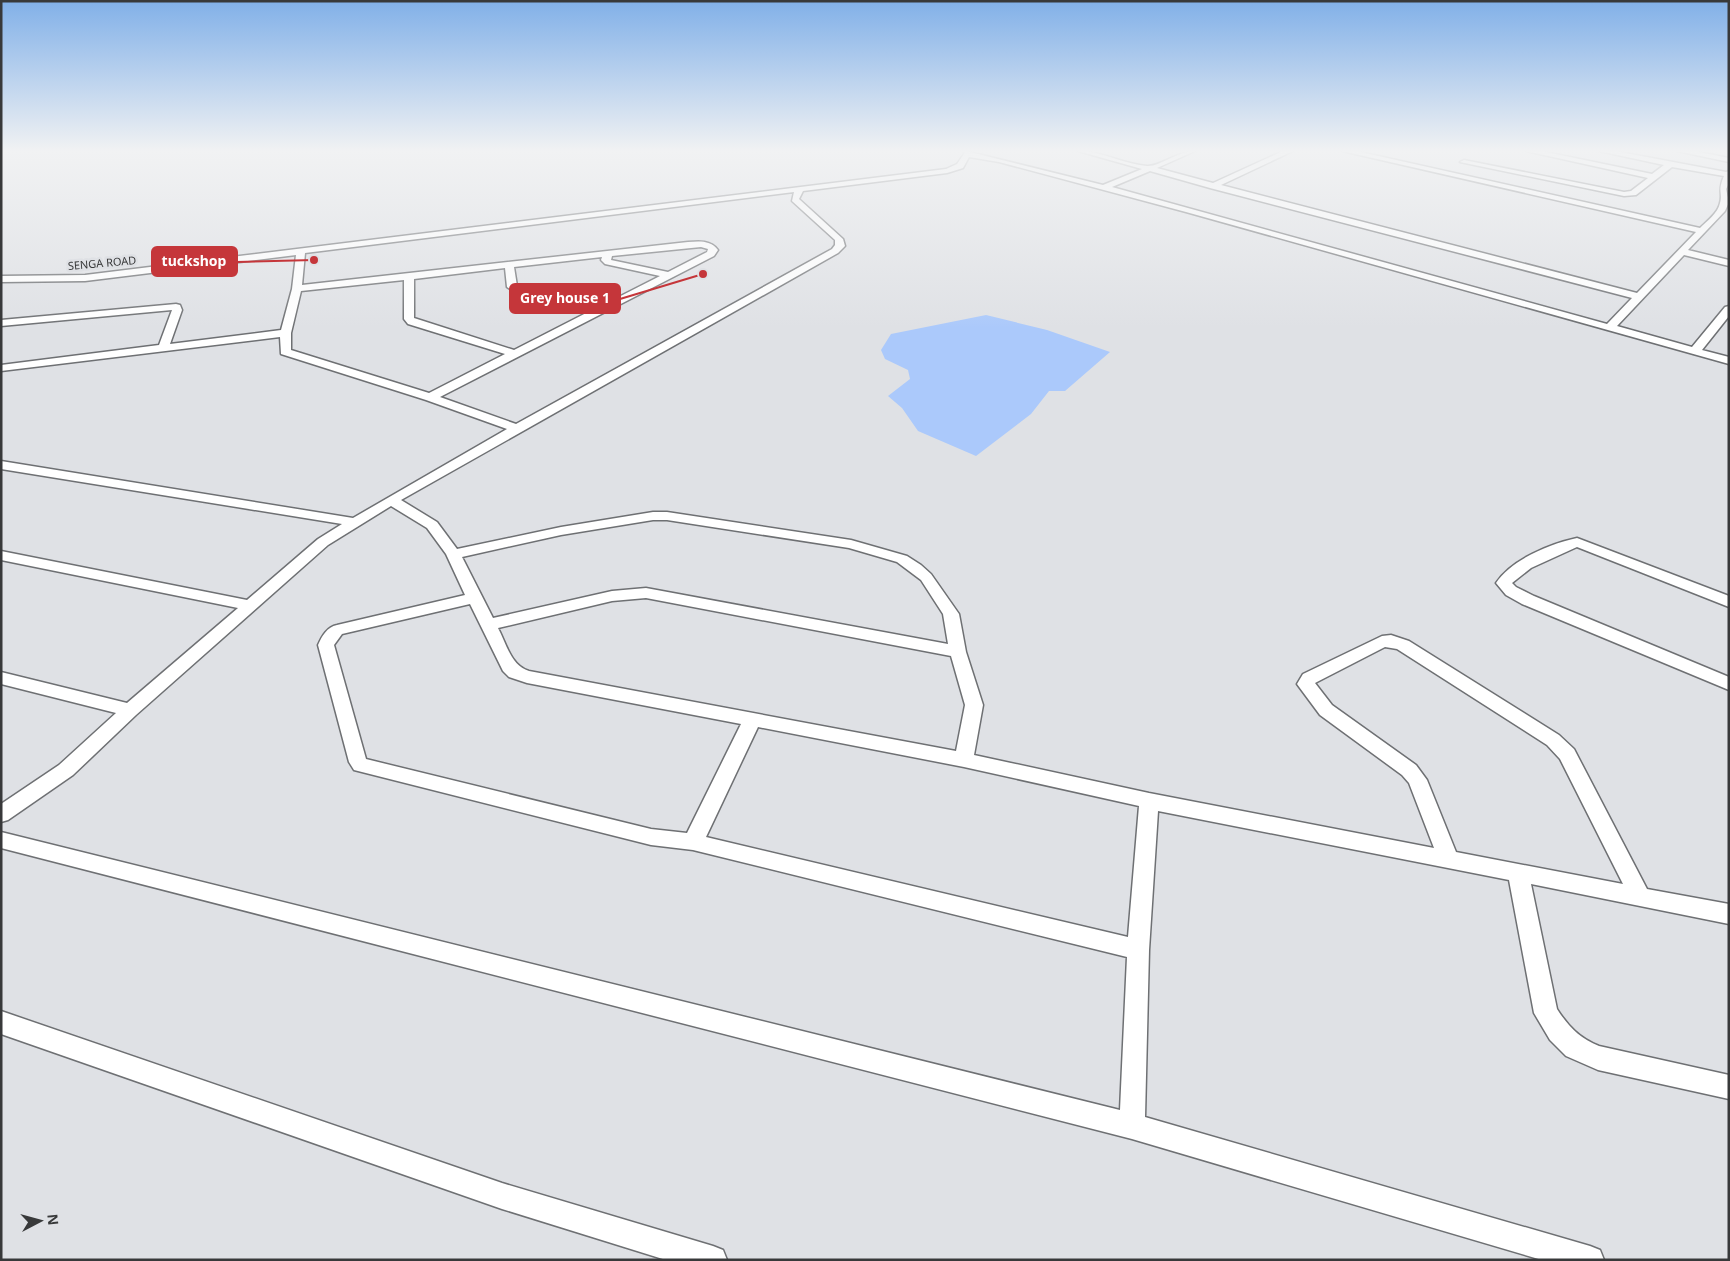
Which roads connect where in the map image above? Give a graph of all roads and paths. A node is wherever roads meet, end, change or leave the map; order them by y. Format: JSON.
{"nodes":[{"id":1,"x":633,"y":210,"type":"edge"},
{"id":2,"x":812,"y":210,"type":"edge"},
{"id":3,"x":1182,"y":210,"type":"edge"},
{"id":4,"x":1305,"y":210,"type":"edge"},
{"id":5,"x":1607,"y":210,"type":"edge"},
{"id":6,"x":1725,"y":212,"type":"edge"},
{"id":7,"x":1703,"y":231,"type":"junction"},
{"id":8,"x":301,"y":251,"type":"junction"},
{"id":9,"x":1684,"y":252,"type":"junction"},
{"id":10,"x":609,"y":253,"type":"junction"},
{"id":11,"x":1729,"y":263,"type":"edge"},
{"id":12,"x":509,"y":264,"type":"junction"},
{"id":13,"x":409,"y":276,"type":"junction"},
{"id":14,"x":671,"y":276,"type":"junction"},
{"id":15,"x":1,"y":279,"type":"edge"},
{"id":16,"x":297,"y":289,"type":"junction"},
{"id":17,"x":1638,"y":296,"type":"junction"},
{"id":18,"x":1729,"y":309,"type":"edge"},
{"id":19,"x":604,"y":310,"type":"junction"},
{"id":20,"x":1,"y":323,"type":"edge"},
{"id":21,"x":1715,"y":325,"type":"junction"},
{"id":22,"x":1609,"y":328,"type":"junction"},
{"id":23,"x":1729,"y":329,"type":"edge"},
{"id":24,"x":286,"y":332,"type":"junction"},
{"id":25,"x":164,"y":348,"type":"junction"},
{"id":26,"x":1694,"y":352,"type":"junction"},
{"id":27,"x":516,"y":354,"type":"junction"},
{"id":28,"x":1729,"y":361,"type":"edge"},
{"id":29,"x":1,"y":368,"type":"edge"},
{"id":30,"x":430,"y":397,"type":"junction"},
{"id":31,"x":517,"y":429,"type":"junction"},
{"id":32,"x":1,"y":465,"type":"edge"},
{"id":33,"x":391,"y":500,"type":"junction"},
{"id":34,"x":354,"y":522,"type":"junction"},
{"id":35,"x":453,"y":554,"type":"junction"},
{"id":36,"x":1,"y":555,"type":"edge"},
{"id":37,"x":474,"y":598,"type":"junction"},
{"id":38,"x":1729,"y":602,"type":"edge"},
{"id":39,"x":249,"y":605,"type":"junction"},
{"id":40,"x":488,"y":625,"type":"junction"},
{"id":41,"x":958,"y":652,"type":"junction"},
{"id":42,"x":1,"y":678,"type":"edge"},
{"id":43,"x":1729,"y":684,"type":"edge"},
{"id":44,"x":130,"y":710,"type":"junction"},
{"id":45,"x":753,"y":719,"type":"junction"},
{"id":46,"x":964,"y":760,"type":"junction"},
{"id":47,"x":1149,"y":801,"type":"junction"},
{"id":48,"x":1,"y":814,"type":"edge"},
{"id":49,"x":1,"y":840,"type":"edge"},
{"id":50,"x":693,"y":842,"type":"junction"},
{"id":51,"x":1449,"y":860,"type":"junction"},
{"id":52,"x":1518,"y":873,"type":"junction"},
{"id":53,"x":1640,"y":896,"type":"junction"},
{"id":54,"x":1729,"y":914,"type":"edge"},
{"id":55,"x":1138,"y":950,"type":"junction"},
{"id":56,"x":1,"y":1022,"type":"edge"},
{"id":57,"x":1729,"y":1087,"type":"edge"},
{"id":58,"x":1132,"y":1126,"type":"junction"},
{"id":59,"x":714,"y":1260,"type":"edge"},
{"id":60,"x":1590,"y":1260,"type":"edge"}],
"edges":[{"from":1,"to":8,"type":"street","name":"SENGA ROAD"},
{"from":2,"to":31,"type":"street"},
{"from":3,"to":22,"type":"street"},
{"from":4,"to":17,"type":"street"},
{"from":5,"to":7,"type":"street"},
{"from":6,"to":7,"type":"street"},
{"from":7,"to":9,"type":"street"},
{"from":8,"to":15,"type":"street","name":"SENGA ROAD"},
{"from":8,"to":16,"type":"street"},
{"from":9,"to":11,"type":"street"},
{"from":9,"to":17,"type":"street"},
{"from":10,"to":12,"type":"street"},
{"from":10,"to":14,"type":"street"},
{"from":10,"to":14,"type":"street"},
{"from":12,"to":13,"type":"street"},
{"from":12,"to":19,"type":"street"},
{"from":13,"to":16,"type":"street"},
{"from":13,"to":27,"type":"street"},
{"from":14,"to":19,"type":"street"},
{"from":16,"to":24,"type":"street"},
{"from":17,"to":22,"type":"street"},
{"from":18,"to":21,"type":"street"},
{"from":19,"to":27,"type":"street"},
{"from":20,"to":25,"type":"street"},
{"from":21,"to":23,"type":"street"},
{"from":21,"to":26,"type":"street"},
{"from":22,"to":26,"type":"street"},
{"from":24,"to":25,"type":"street"},
{"from":24,"to":30,"type":"street"},
{"from":25,"to":29,"type":"street"},
{"from":26,"to":28,"type":"street"},
{"from":27,"to":30,"type":"street"},
{"from":30,"to":31,"type":"street"},
{"from":31,"to":33,"type":"street"},
{"from":32,"to":34,"type":"street"},
{"from":33,"to":34,"type":"street"},
{"from":33,"to":35,"type":"street"},
{"from":34,"to":39,"type":"street"},
{"from":35,"to":37,"type":"street"},
{"from":35,"to":41,"type":"street"},
{"from":36,"to":39,"type":"street"},
{"from":37,"to":40,"type":"street"},
{"from":37,"to":50,"type":"street"},
{"from":38,"to":43,"type":"street"},
{"from":39,"to":44,"type":"street"},
{"from":40,"to":41,"type":"street"},
{"from":40,"to":45,"type":"street"},
{"from":41,"to":46,"type":"street"},
{"from":42,"to":44,"type":"street"},
{"from":44,"to":48,"type":"street"},
{"from":45,"to":46,"type":"street"},
{"from":45,"to":50,"type":"street"},
{"from":46,"to":47,"type":"street"},
{"from":47,"to":51,"type":"street"},
{"from":47,"to":55,"type":"street"},
{"from":49,"to":58,"type":"street"},
{"from":50,"to":55,"type":"street"},
{"from":51,"to":52,"type":"street"},
{"from":51,"to":53,"type":"street"},
{"from":52,"to":53,"type":"street"},
{"from":52,"to":57,"type":"street"},
{"from":53,"to":54,"type":"street"},
{"from":55,"to":58,"type":"street"},
{"from":56,"to":59,"type":"street"},
{"from":58,"to":60,"type":"street"}]}
